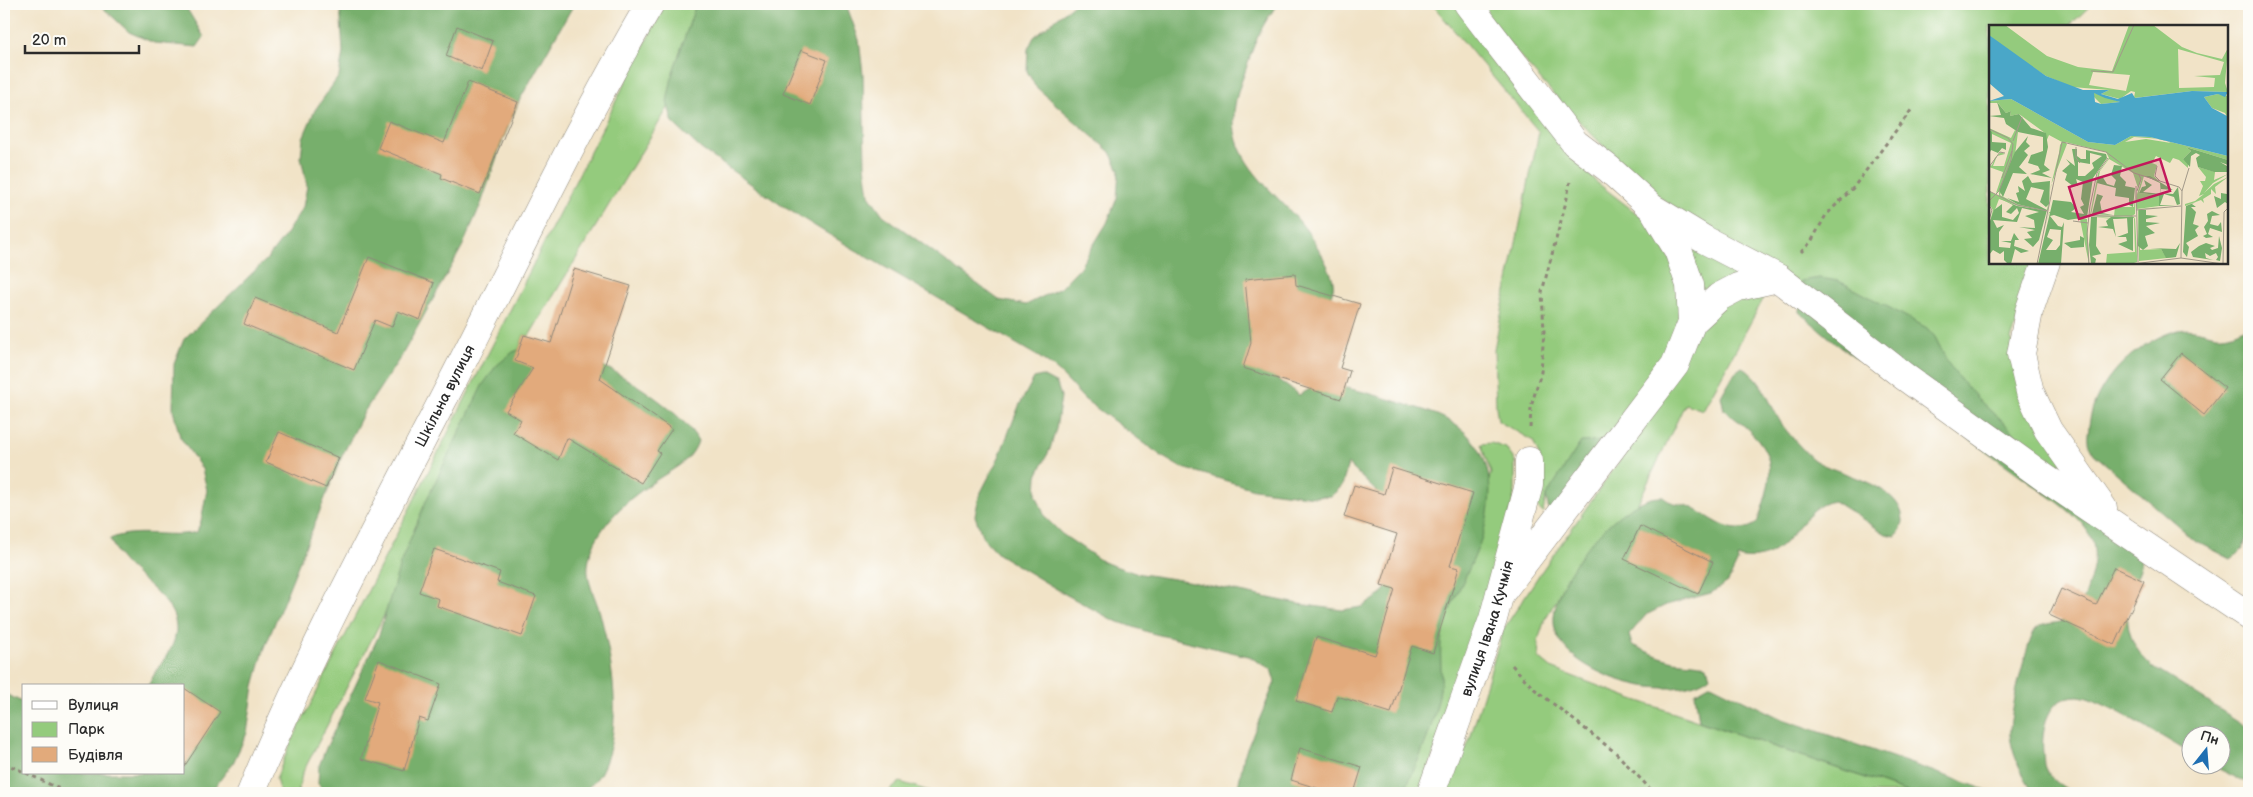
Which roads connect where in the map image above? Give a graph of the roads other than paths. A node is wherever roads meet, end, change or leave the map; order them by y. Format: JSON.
{"nodes":[{"id":1,"x":650,"y":4,"type":"edge"},
{"id":2,"x":1468,"y":4,"type":"edge"},
{"id":3,"x":1652,"y":208,"type":"junction"},
{"id":4,"x":2045,"y":264,"type":"edge"},
{"id":5,"x":1778,"y":278,"type":"junction"},
{"id":6,"x":1692,"y":322,"type":"junction"},
{"id":7,"x":1529,"y":461,"type":"road end"},
{"id":8,"x":2114,"y":524,"type":"junction"},
{"id":9,"x":1500,"y":594,"type":"junction"},
{"id":10,"x":2249,"y":616,"type":"edge"},
{"id":11,"x":251,"y":793,"type":"edge"},
{"id":12,"x":1431,"y":793,"type":"edge"}],
"edges":[{"from":1,"to":11,"type":"street","name":"Шкільна вулиця"},
{"from":2,"to":3,"type":"street"},
{"from":3,"to":5,"type":"street"},
{"from":3,"to":6,"type":"street"},
{"from":4,"to":8,"type":"street"},
{"from":5,"to":6,"type":"street"},
{"from":5,"to":8,"type":"street"},
{"from":6,"to":9,"type":"street"},
{"from":7,"to":9,"type":"street","name":"вулиця Івана Кучмія"},
{"from":8,"to":10,"type":"street"},
{"from":9,"to":12,"type":"street","name":"вулиця Івана Кучмія"}]}
